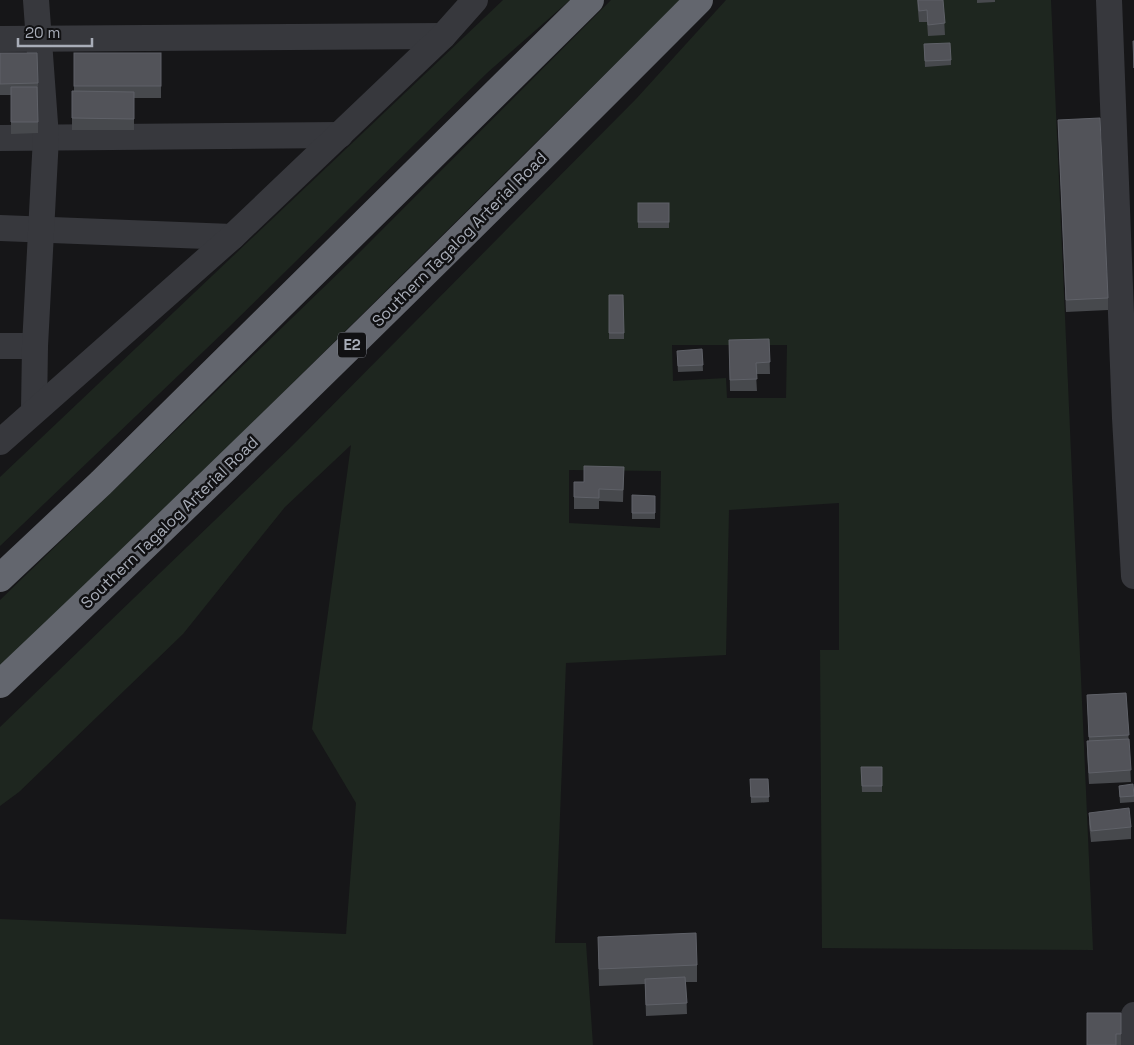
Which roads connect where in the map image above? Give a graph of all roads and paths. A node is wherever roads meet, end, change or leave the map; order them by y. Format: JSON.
{"nodes":[{"id":1,"x":36,"y":0,"type":"edge"},
{"id":2,"x":475,"y":0,"type":"edge"},
{"id":3,"x":590,"y":0,"type":"edge"},
{"id":4,"x":699,"y":0,"type":"edge"},
{"id":5,"x":1109,"y":0,"type":"edge"},
{"id":6,"x":443,"y":36,"type":"junction"},
{"id":7,"x":0,"y":40,"type":"edge"},
{"id":8,"x":38,"y":40,"type":"junction"},
{"id":9,"x":340,"y":135,"type":"junction"},
{"id":10,"x":46,"y":137,"type":"junction"},
{"id":11,"x":0,"y":138,"type":"edge"},
{"id":12,"x":0,"y":228,"type":"edge"},
{"id":13,"x":40,"y":228,"type":"junction"},
{"id":14,"x":232,"y":237,"type":"junction"},
{"id":15,"x":0,"y":346,"type":"edge"},
{"id":16,"x":34,"y":346,"type":"junction"},
{"id":17,"x":34,"y":410,"type":"junction"},
{"id":18,"x":1130,"y":417,"type":"edge"},
{"id":19,"x":3,"y":435,"type":"edge"},
{"id":20,"x":1134,"y":576,"type":"edge"},
{"id":21,"x":0,"y":578,"type":"edge"},
{"id":22,"x":0,"y":684,"type":"edge"},
{"id":23,"x":1134,"y":1015,"type":"edge"},
{"id":24,"x":1132,"y":1045,"type":"edge"}],
"edges":[{"from":1,"to":8,"type":"street"},
{"from":2,"to":6,"type":"street"},
{"from":3,"to":21,"type":"highway"},
{"from":4,"to":22,"type":"highway","name":"Southern Tagalog Arterial Road","number":"E2"},
{"from":5,"to":18,"type":"street"},
{"from":6,"to":8,"type":"street"},
{"from":6,"to":9,"type":"street"},
{"from":7,"to":8,"type":"street"},
{"from":8,"to":10,"type":"street"},
{"from":9,"to":10,"type":"street"},
{"from":9,"to":14,"type":"street"},
{"from":10,"to":11,"type":"street"},
{"from":10,"to":13,"type":"street"},
{"from":12,"to":13,"type":"street"},
{"from":13,"to":14,"type":"street"},
{"from":13,"to":16,"type":"street"},
{"from":14,"to":17,"type":"street"},
{"from":15,"to":16,"type":"street"},
{"from":16,"to":17,"type":"street"},
{"from":17,"to":19,"type":"street"},
{"from":18,"to":20,"type":"street"},
{"from":23,"to":24,"type":"street"}]}
